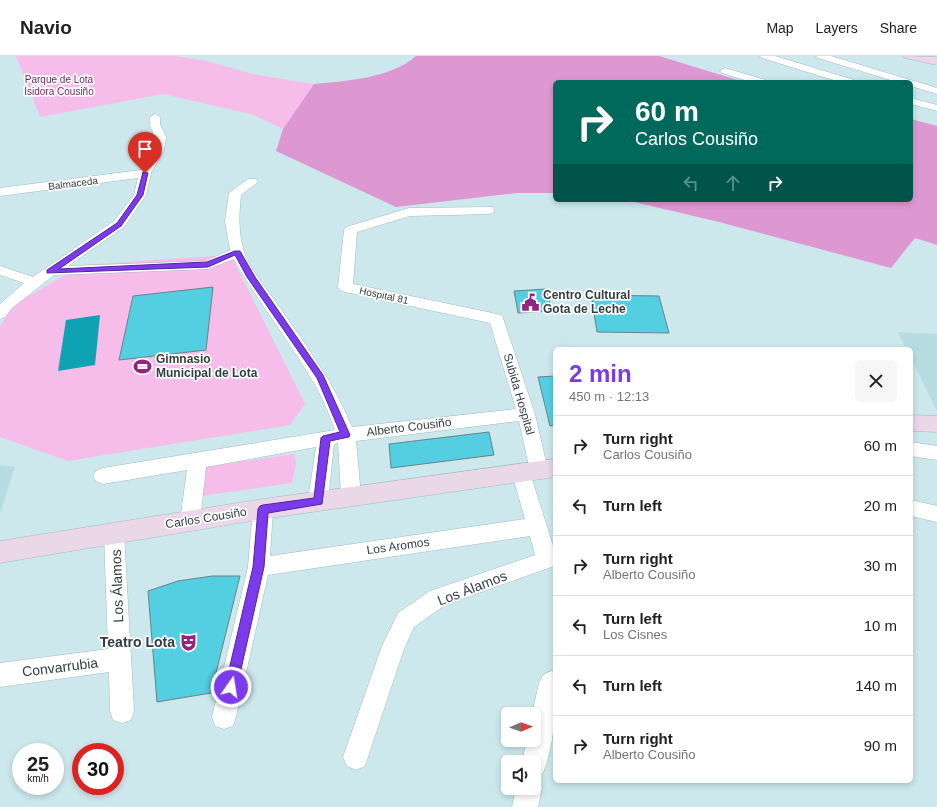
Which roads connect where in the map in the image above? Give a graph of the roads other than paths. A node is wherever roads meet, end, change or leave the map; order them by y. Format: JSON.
{"nodes":[{"id":1,"x":765,"y":56,"type":"edge"},
{"id":2,"x":821,"y":56,"type":"edge"},
{"id":3,"x":909,"y":56,"type":"edge"},
{"id":4,"x":780,"y":59,"type":"edge"},
{"id":5,"x":937,"y":61,"type":"edge"},
{"id":6,"x":724,"y":71,"type":"dead end"},
{"id":7,"x":755,"y":80,"type":"edge"},
{"id":8,"x":844,"y":80,"type":"edge"},
{"id":9,"x":901,"y":80,"type":"edge"},
{"id":10,"x":913,"y":84,"type":"edge"},
{"id":11,"x":937,"y":91,"type":"edge"},
{"id":12,"x":913,"y":101,"type":"edge"},
{"id":13,"x":937,"y":108,"type":"edge"},
{"id":14,"x":155,"y":117,"type":"dead end"},
{"id":15,"x":145,"y":173,"type":"junction"},
{"id":16,"x":252,"y":182,"type":"dead end"},
{"id":17,"x":0,"y":192,"type":"edge"},
{"id":18,"x":488,"y":210,"type":"dead end"},
{"id":19,"x":237,"y":252,"type":"junction"},
{"id":20,"x":0,"y":270,"type":"edge"},
{"id":21,"x":50,"y":271,"type":"junction"},
{"id":22,"x":35,"y":282,"type":"junction"},
{"id":23,"x":0,"y":314,"type":"edge"},
{"id":24,"x":498,"y":319,"type":"joint"},
{"id":25,"x":526,"y":414,"type":"junction"},
{"id":26,"x":913,"y":423,"type":"edge"},
{"id":27,"x":936,"y":426,"type":"edge"},
{"id":28,"x":346,"y":435,"type":"junction"},
{"id":29,"x":326,"y":438,"type":"junction"},
{"id":30,"x":913,"y":448,"type":"edge"},
{"id":31,"x":937,"y":453,"type":"edge"},
{"id":32,"x":197,"y":461,"type":"junction"},
{"id":33,"x":538,"y":471,"type":"edge"},
{"id":34,"x":103,"y":476,"type":"dead end"},
{"id":35,"x":351,"y":496,"type":"junction"},
{"id":36,"x":318,"y":501,"type":"junction"},
{"id":37,"x":913,"y":508,"type":"edge"},
{"id":38,"x":263,"y":509,"type":"junction"},
{"id":39,"x":937,"y":514,"type":"edge"},
{"id":40,"x":190,"y":521,"type":"junction"},
{"id":41,"x":537,"y":526,"type":"junction"},
{"id":42,"x":114,"y":533,"type":"junction"},
{"id":43,"x":0,"y":552,"type":"edge"},
{"id":44,"x":259,"y":567,"type":"junction"},
{"id":45,"x":120,"y":659,"type":"junction"},
{"id":46,"x":0,"y":675,"type":"edge"},
{"id":47,"x":551,"y":683,"type":"dead end"},
{"id":48,"x":122,"y":711,"type":"dead end"},
{"id":49,"x":224,"y":717,"type":"dead end"},
{"id":50,"x":536,"y":755,"type":"edge"},
{"id":51,"x":356,"y":757,"type":"dead end"},
{"id":52,"x":528,"y":795,"type":"edge"},
{"id":53,"x":525,"y":807,"type":"edge"}],
"edges":[{"from":1,"to":4,"type":"street"},
{"from":2,"to":9,"type":"street"},
{"from":3,"to":5,"type":"main road"},
{"from":4,"to":8,"type":"street"},
{"from":6,"to":7,"type":"street"},
{"from":10,"to":11,"type":"street"},
{"from":12,"to":13,"type":"street"},
{"from":14,"to":15,"type":"street"},
{"from":15,"to":17,"type":"street","name":"Balmaceda"},
{"from":15,"to":21,"type":"street"},
{"from":16,"to":19,"type":"street"},
{"from":18,"to":24,"type":"street","name":"Hospital 81"},
{"from":19,"to":21,"type":"street"},
{"from":19,"to":28,"type":"street"},
{"from":20,"to":22,"type":"street"},
{"from":21,"to":22,"type":"street"},
{"from":22,"to":23,"type":"street"},
{"from":24,"to":25,"type":"street","name":"Subida Hospital"},
{"from":25,"to":28,"type":"street","name":"Alberto Cousiño"},
{"from":25,"to":33,"type":"street","name":"Subida Hospital"},
{"from":26,"to":27,"type":"main road"},
{"from":28,"to":29,"type":"street","name":"Alberto Cousiño"},
{"from":28,"to":35,"type":"street"},
{"from":29,"to":32,"type":"street","name":"Alberto Cousiño"},
{"from":29,"to":36,"type":"street"},
{"from":30,"to":31,"type":"street"},
{"from":32,"to":34,"type":"street","name":"Alberto Cousiño"},
{"from":32,"to":40,"type":"street"},
{"from":33,"to":35,"type":"main road","name":"Carlos Cousiño"},
{"from":33,"to":41,"type":"street","name":"Los Álamos"},
{"from":35,"to":36,"type":"main road","name":"Carlos Cousiño"},
{"from":36,"to":38,"type":"main road","name":"Carlos Cousiño"},
{"from":37,"to":39,"type":"street"},
{"from":38,"to":40,"type":"main road","name":"Carlos Cousiño"},
{"from":38,"to":44,"type":"street"},
{"from":40,"to":42,"type":"main road","name":"Carlos Cousiño"},
{"from":41,"to":44,"type":"street","name":"Los Aromos"},
{"from":41,"to":51,"type":"street","name":"Los Álamos"},
{"from":42,"to":43,"type":"main road","name":"Carlos Cousiño"},
{"from":42,"to":45,"type":"street","name":"Los Álamos"},
{"from":44,"to":49,"type":"street"},
{"from":45,"to":46,"type":"street","name":"Convarrubia"},
{"from":45,"to":48,"type":"street","name":"Los Álamos"},
{"from":47,"to":50,"type":"street"},
{"from":52,"to":53,"type":"street"}]}
